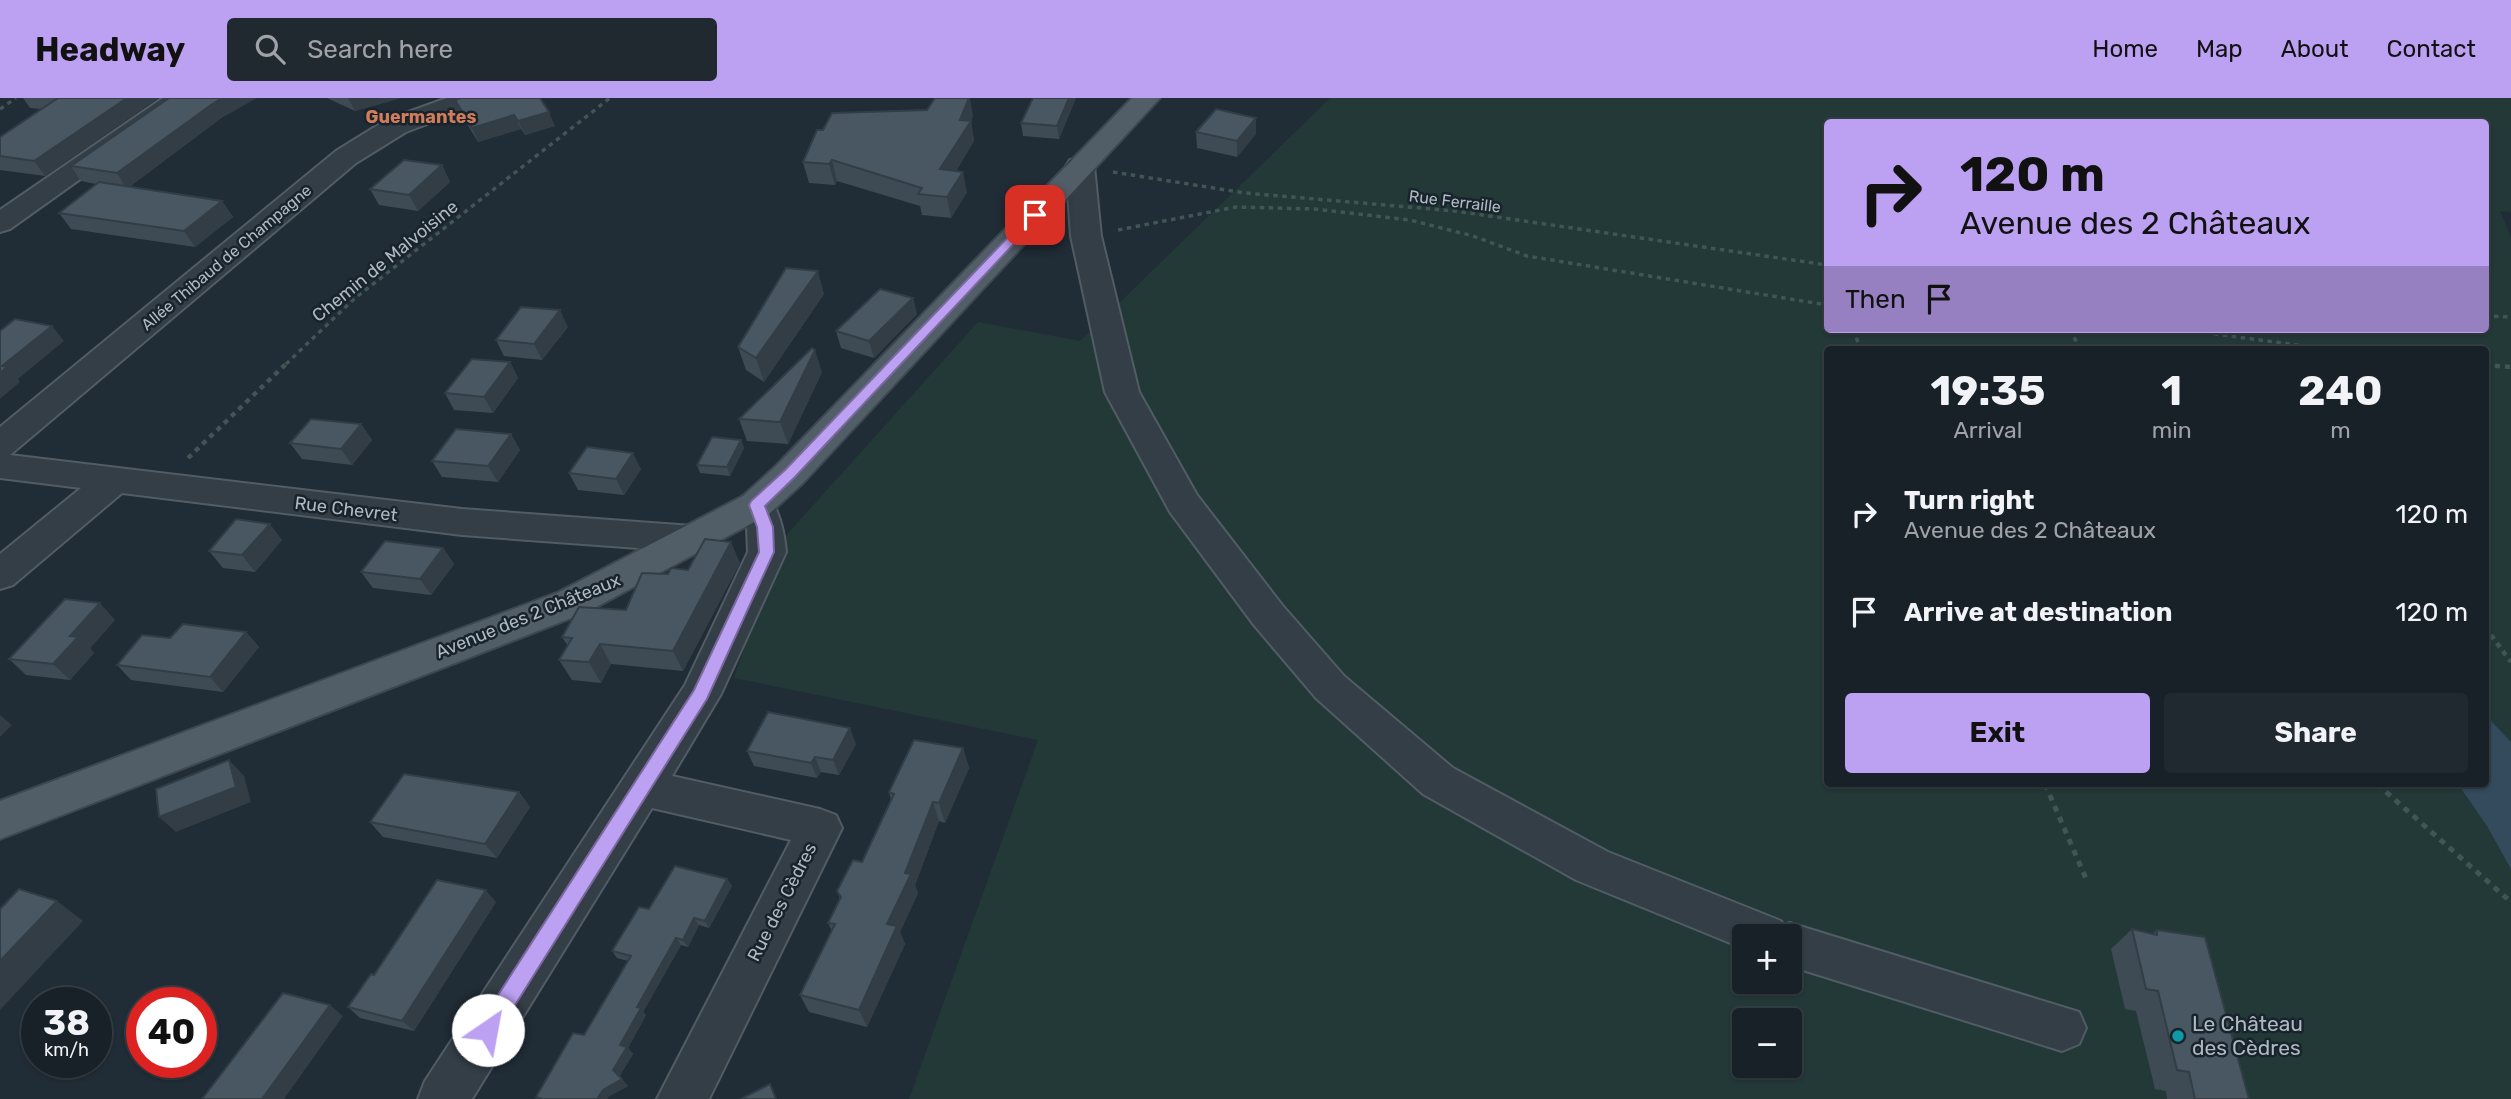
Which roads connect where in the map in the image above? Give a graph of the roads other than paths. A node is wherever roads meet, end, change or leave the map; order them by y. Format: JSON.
{"nodes":[{"id":1,"x":181,"y":98,"type":"edge"},
{"id":2,"x":471,"y":98,"type":"edge"},
{"id":3,"x":1147,"y":98,"type":"edge"},
{"id":4,"x":1080,"y":166,"type":"junction"},
{"id":5,"x":0,"y":223,"type":"edge"},
{"id":6,"x":0,"y":446,"type":"edge"},
{"id":7,"x":0,"y":466,"type":"edge"},
{"id":8,"x":115,"y":480,"type":"junction"},
{"id":9,"x":757,"y":505,"type":"junction"},
{"id":10,"x":693,"y":539,"type":"junction"},
{"id":11,"x":0,"y":575,"type":"edge"},
{"id":12,"x":643,"y":788,"type":"junction"},
{"id":13,"x":0,"y":820,"type":"edge"},
{"id":14,"x":1735,"y":924,"type":"edge"},
{"id":15,"x":1802,"y":948,"type":"edge"},
{"id":16,"x":2062,"y":1028,"type":"dead end"},
{"id":17,"x":443,"y":1099,"type":"edge"},
{"id":18,"x":682,"y":1099,"type":"edge"}],
"edges":[{"from":1,"to":5,"type":"street"},
{"from":2,"to":6,"type":"street","name":"Allée Thibaud de Champagne"},
{"from":3,"to":4,"type":"main road","name":"Avenue des 2 Châteaux"},
{"from":4,"to":9,"type":"main road","name":"Avenue des 2 Châteaux"},
{"from":4,"to":14,"type":"street"},
{"from":7,"to":8,"type":"street","name":"Rue Chevret"},
{"from":8,"to":10,"type":"street","name":"Rue Chevret"},
{"from":8,"to":11,"type":"street"},
{"from":9,"to":10,"type":"main road","name":"Avenue des 2 Châteaux"},
{"from":9,"to":12,"type":"street"},
{"from":10,"to":13,"type":"main road","name":"Avenue des 2 Châteaux"},
{"from":12,"to":17,"type":"street"},
{"from":12,"to":18,"type":"street","name":"Rue des Cèdres"},
{"from":15,"to":16,"type":"street"}]}
